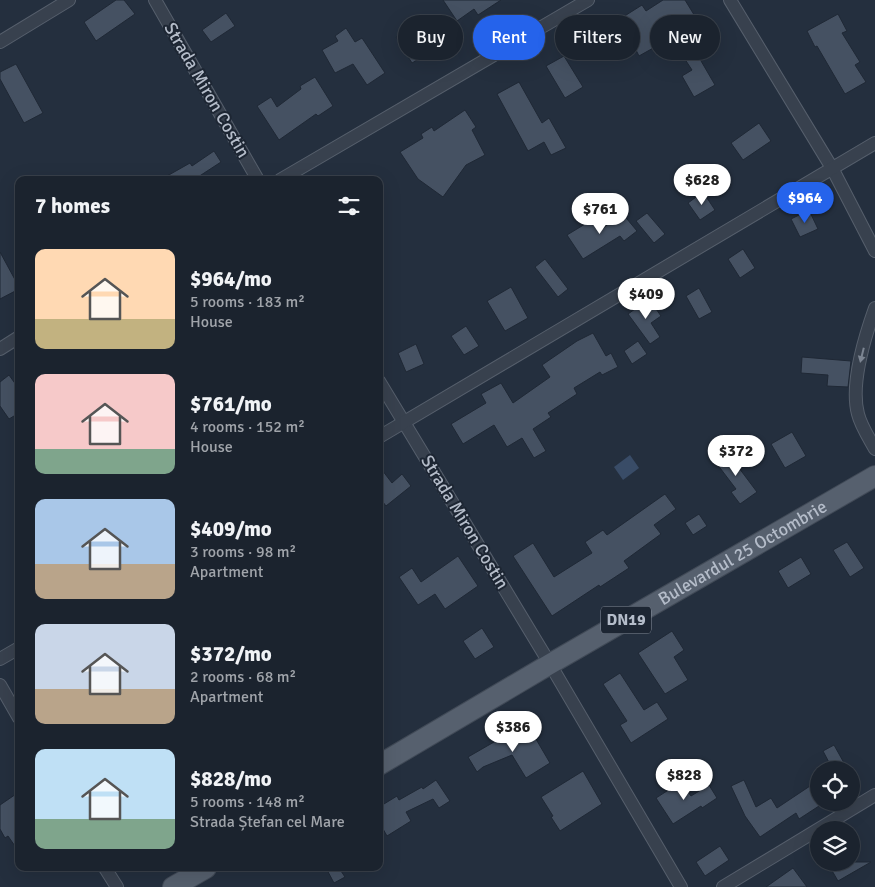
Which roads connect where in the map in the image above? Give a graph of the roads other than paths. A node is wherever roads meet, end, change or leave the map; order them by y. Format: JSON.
{"nodes":[{"id":1,"x":69,"y":0,"type":"edge"},
{"id":2,"x":155,"y":0,"type":"edge"},
{"id":3,"x":588,"y":0,"type":"edge"},
{"id":4,"x":730,"y":0,"type":"edge"},
{"id":5,"x":0,"y":42,"type":"edge"},
{"id":6,"x":875,"y":143,"type":"edge"},
{"id":7,"x":832,"y":168,"type":"junction"},
{"id":8,"x":256,"y":176,"type":"edge"},
{"id":9,"x":287,"y":176,"type":"edge"},
{"id":10,"x":875,"y":251,"type":"edge"},
{"id":11,"x":875,"y":308,"type":"edge"},
{"id":12,"x":15,"y":339,"type":"edge"},
{"id":13,"x":0,"y":348,"type":"edge"},
{"id":14,"x":383,"y":387,"type":"edge"},
{"id":15,"x":404,"y":422,"type":"junction"},
{"id":16,"x":383,"y":435,"type":"edge"},
{"id":17,"x":875,"y":449,"type":"edge"},
{"id":18,"x":875,"y":476,"type":"edge"},
{"id":19,"x":15,"y":650,"type":"edge"},
{"id":20,"x":0,"y":659,"type":"edge"},
{"id":21,"x":550,"y":664,"type":"junction"},
{"id":22,"x":0,"y":685,"type":"edge"},
{"id":23,"x":15,"y":711,"type":"edge"},
{"id":24,"x":383,"y":763,"type":"edge"},
{"id":25,"x":875,"y":795,"type":"edge"},
{"id":26,"x":107,"y":871,"type":"edge"},
{"id":27,"x":201,"y":871,"type":"edge"},
{"id":28,"x":117,"y":887,"type":"edge"},
{"id":29,"x":173,"y":887,"type":"edge"},
{"id":30,"x":681,"y":887,"type":"edge"},
{"id":31,"x":723,"y":887,"type":"edge"}],
"edges":[{"from":1,"to":5,"type":"street"},
{"from":2,"to":8,"type":"street","name":"Strada Miron Costin"},
{"from":3,"to":9,"type":"street"},
{"from":4,"to":7,"type":"street"},
{"from":6,"to":7,"type":"street"},
{"from":7,"to":10,"type":"street"},
{"from":7,"to":15,"type":"street"},
{"from":11,"to":17,"type":"street","one_way":true},
{"from":12,"to":13,"type":"street"},
{"from":14,"to":15,"type":"street","name":"Strada Miron Costin"},
{"from":15,"to":16,"type":"street"},
{"from":15,"to":21,"type":"street","name":"Strada Miron Costin"},
{"from":18,"to":21,"type":"main road","name":"Bulevardul 25 Octombrie","number":"DN19"},
{"from":19,"to":20,"type":"street"},
{"from":21,"to":24,"type":"main road","name":"Bulevardul 25 Octombrie","number":"DN19"},
{"from":21,"to":30,"type":"street","name":"Strada Miron Costin"},
{"from":22,"to":23,"type":"street"},
{"from":25,"to":31,"type":"street"},
{"from":26,"to":28,"type":"street"},
{"from":27,"to":29,"type":"main road"}]}
